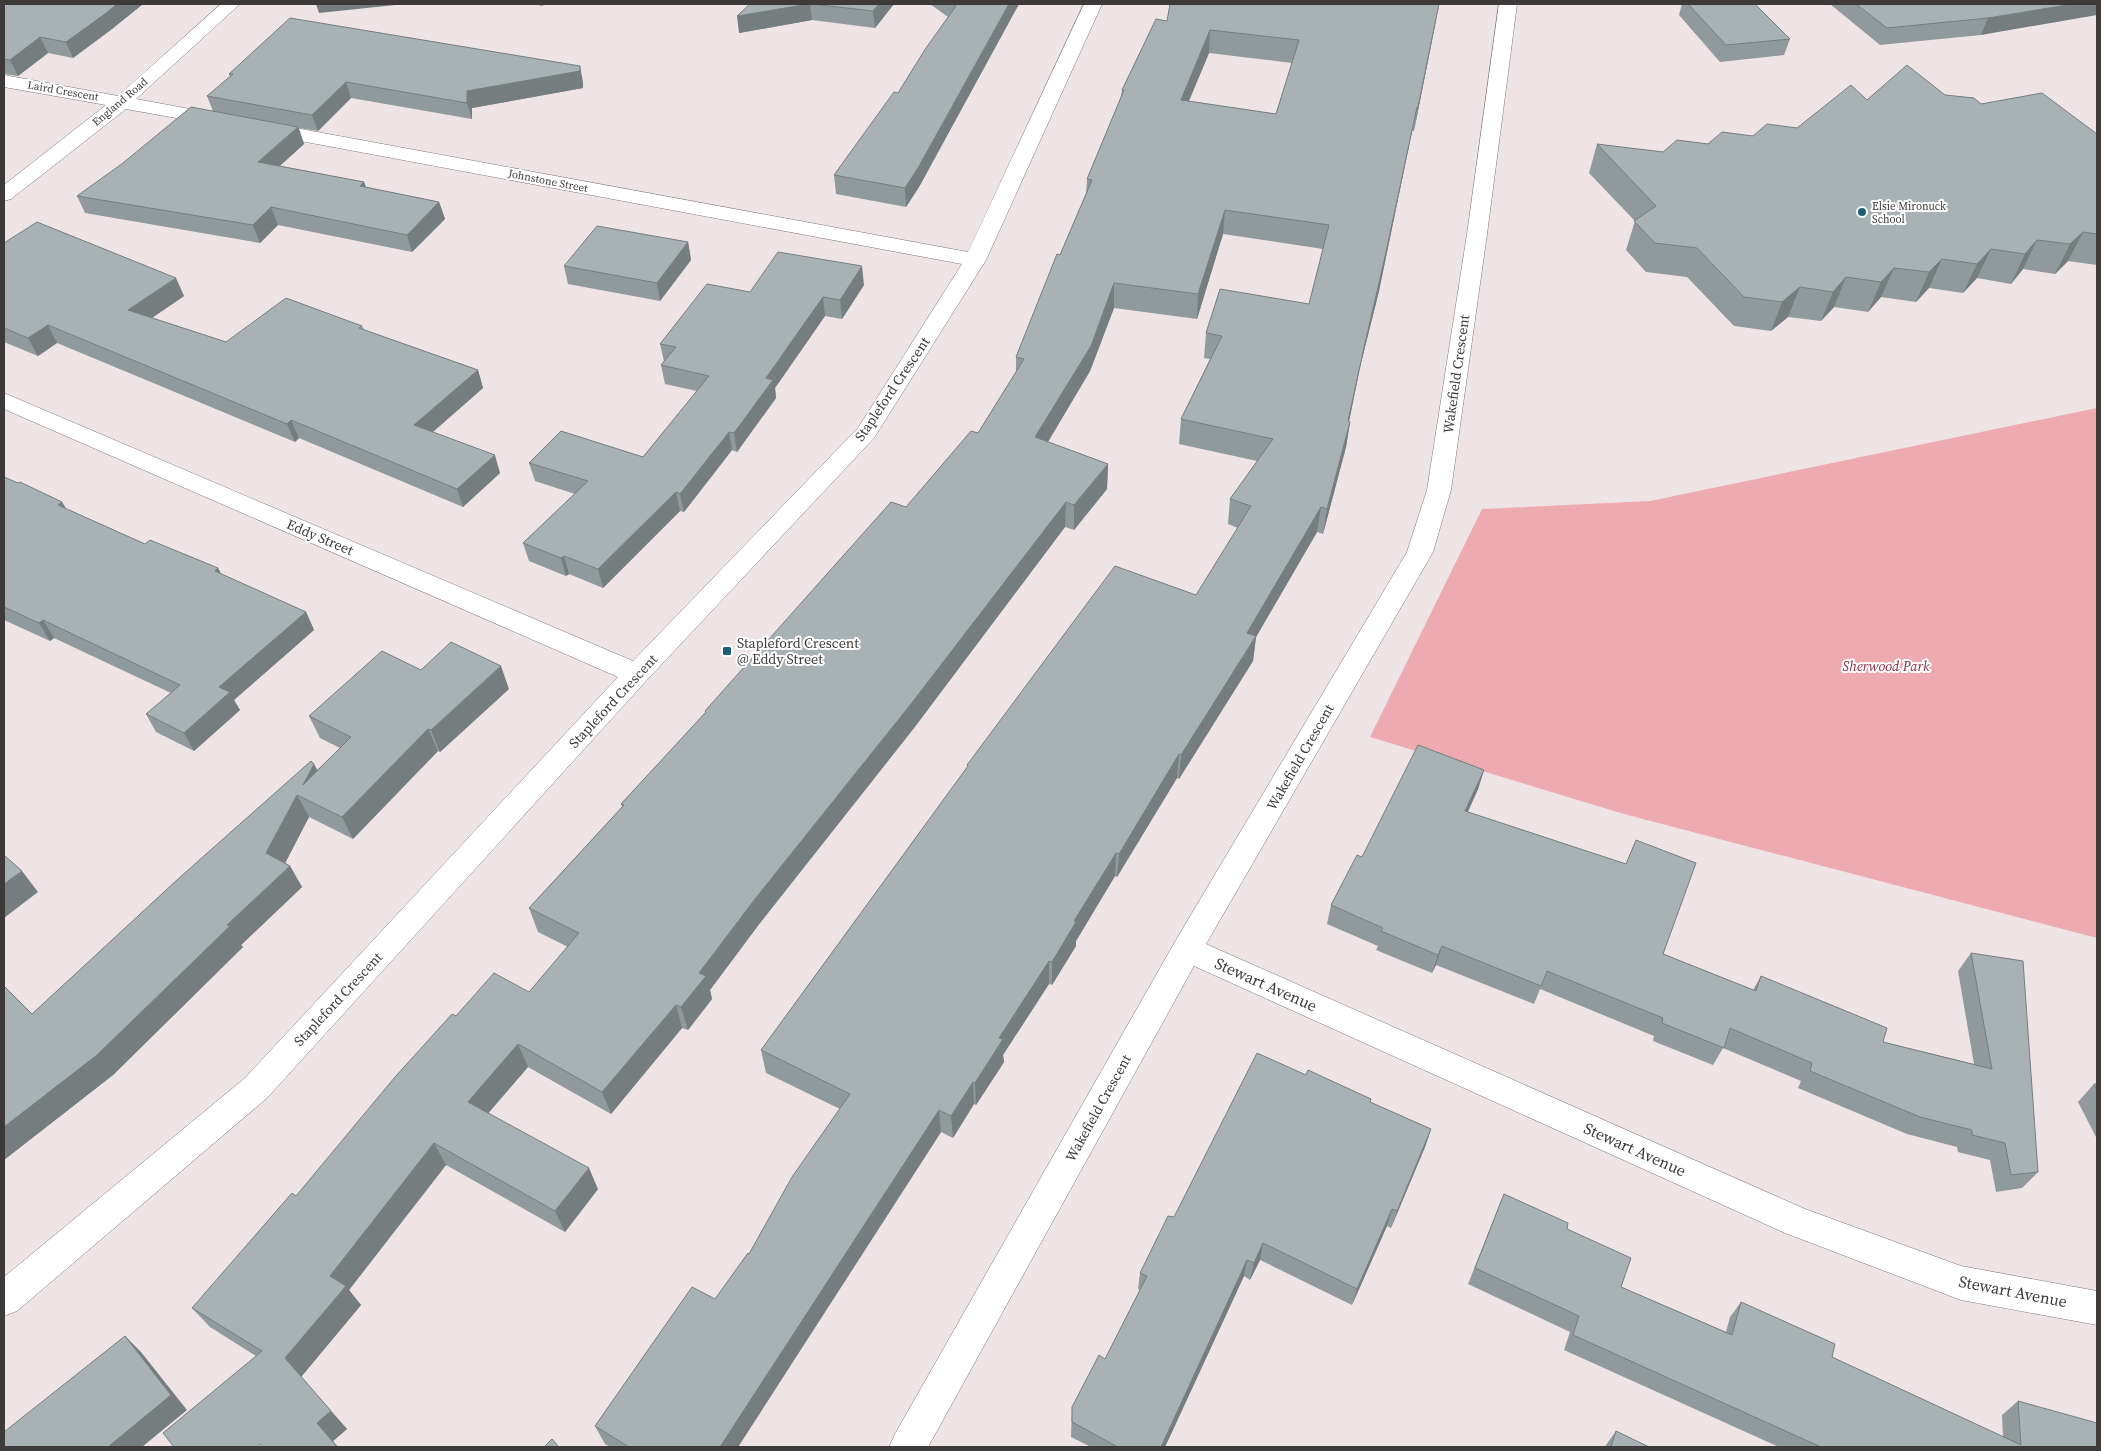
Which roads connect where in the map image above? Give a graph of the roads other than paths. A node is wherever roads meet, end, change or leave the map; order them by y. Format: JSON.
{"nodes":[{"id":1,"x":231,"y":4,"type":"edge"},
{"id":2,"x":1093,"y":4,"type":"edge"},
{"id":3,"x":1508,"y":4,"type":"edge"},
{"id":4,"x":4,"y":81,"type":"edge"},
{"id":5,"x":122,"y":102,"type":"junction"},
{"id":6,"x":4,"y":196,"type":"edge"},
{"id":7,"x":975,"y":260,"type":"junction"},
{"id":8,"x":4,"y":400,"type":"edge"},
{"id":9,"x":637,"y":674,"type":"junction"},
{"id":10,"x":1187,"y":949,"type":"junction"},
{"id":11,"x":4,"y":1299,"type":"edge"},
{"id":12,"x":2097,"y":1308,"type":"edge"},
{"id":13,"x":908,"y":1447,"type":"edge"}],
"edges":[{"from":1,"to":5,"type":"street","name":"England Road"},
{"from":2,"to":7,"type":"street","name":"Stapleford Crescent"},
{"from":3,"to":10,"type":"street","name":"Wakefield Crescent"},
{"from":4,"to":5,"type":"street","name":"Laird Crescent"},
{"from":5,"to":6,"type":"street","name":"England Road"},
{"from":5,"to":7,"type":"street","name":"Johnstone Street"},
{"from":7,"to":9,"type":"street","name":"Stapleford Crescent"},
{"from":8,"to":9,"type":"street","name":"Eddy Street"},
{"from":9,"to":11,"type":"street","name":"Stapleford Crescent"},
{"from":10,"to":12,"type":"street","name":"Stewart Avenue"},
{"from":10,"to":13,"type":"street","name":"Wakefield Crescent"}]}
